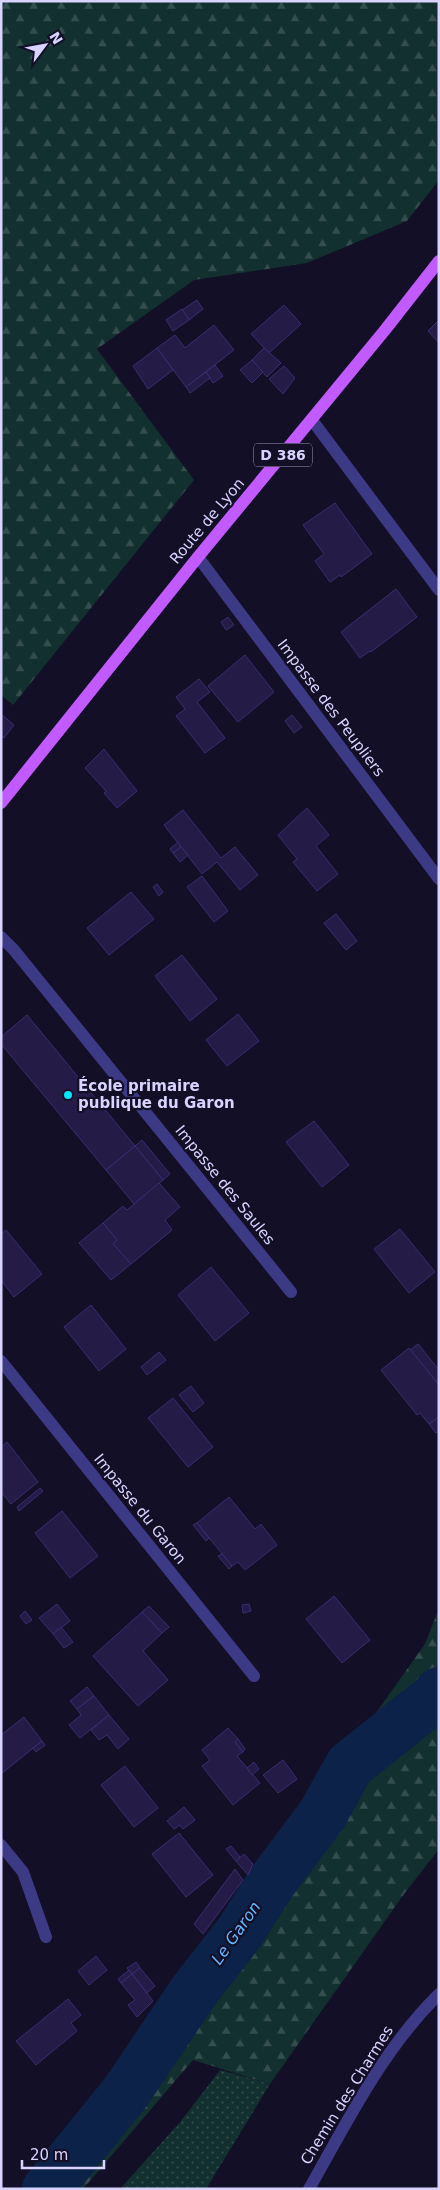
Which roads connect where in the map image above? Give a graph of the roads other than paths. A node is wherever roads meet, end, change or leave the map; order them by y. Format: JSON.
{"nodes":[{"id":1,"x":439,"y":261,"type":"edge"},
{"id":2,"x":312,"y":420,"type":"junction"},
{"id":3,"x":198,"y":557,"type":"junction"},
{"id":4,"x":439,"y":590,"type":"edge"},
{"id":5,"x":1,"y":803,"type":"edge"},
{"id":6,"x":439,"y":879,"type":"edge"},
{"id":7,"x":1,"y":937,"type":"edge"},
{"id":8,"x":291,"y":1292,"type":"dead end"},
{"id":9,"x":1,"y":1361,"type":"edge"},
{"id":10,"x":254,"y":1676,"type":"dead end"},
{"id":11,"x":1,"y":1845,"type":"edge"},
{"id":12,"x":46,"y":1937,"type":"dead end"},
{"id":13,"x":439,"y":1994,"type":"edge"},
{"id":14,"x":309,"y":2189,"type":"edge"}],
"edges":[{"from":1,"to":2,"type":"main road","name":"Route de Lyon","number":"D 386"},
{"from":2,"to":3,"type":"main road","name":"Route de Lyon","number":"D 386"},
{"from":2,"to":4,"type":"street"},
{"from":3,"to":5,"type":"main road","name":"Route de Lyon","number":"D 386"},
{"from":3,"to":6,"type":"street","name":"Impasse des Peupliers"},
{"from":7,"to":8,"type":"street","name":"Impasse des Saules"},
{"from":9,"to":10,"type":"street","name":"Impasse du Garon"},
{"from":11,"to":12,"type":"street"},
{"from":13,"to":14,"type":"street","name":"Chemin des Charmes"}]}
